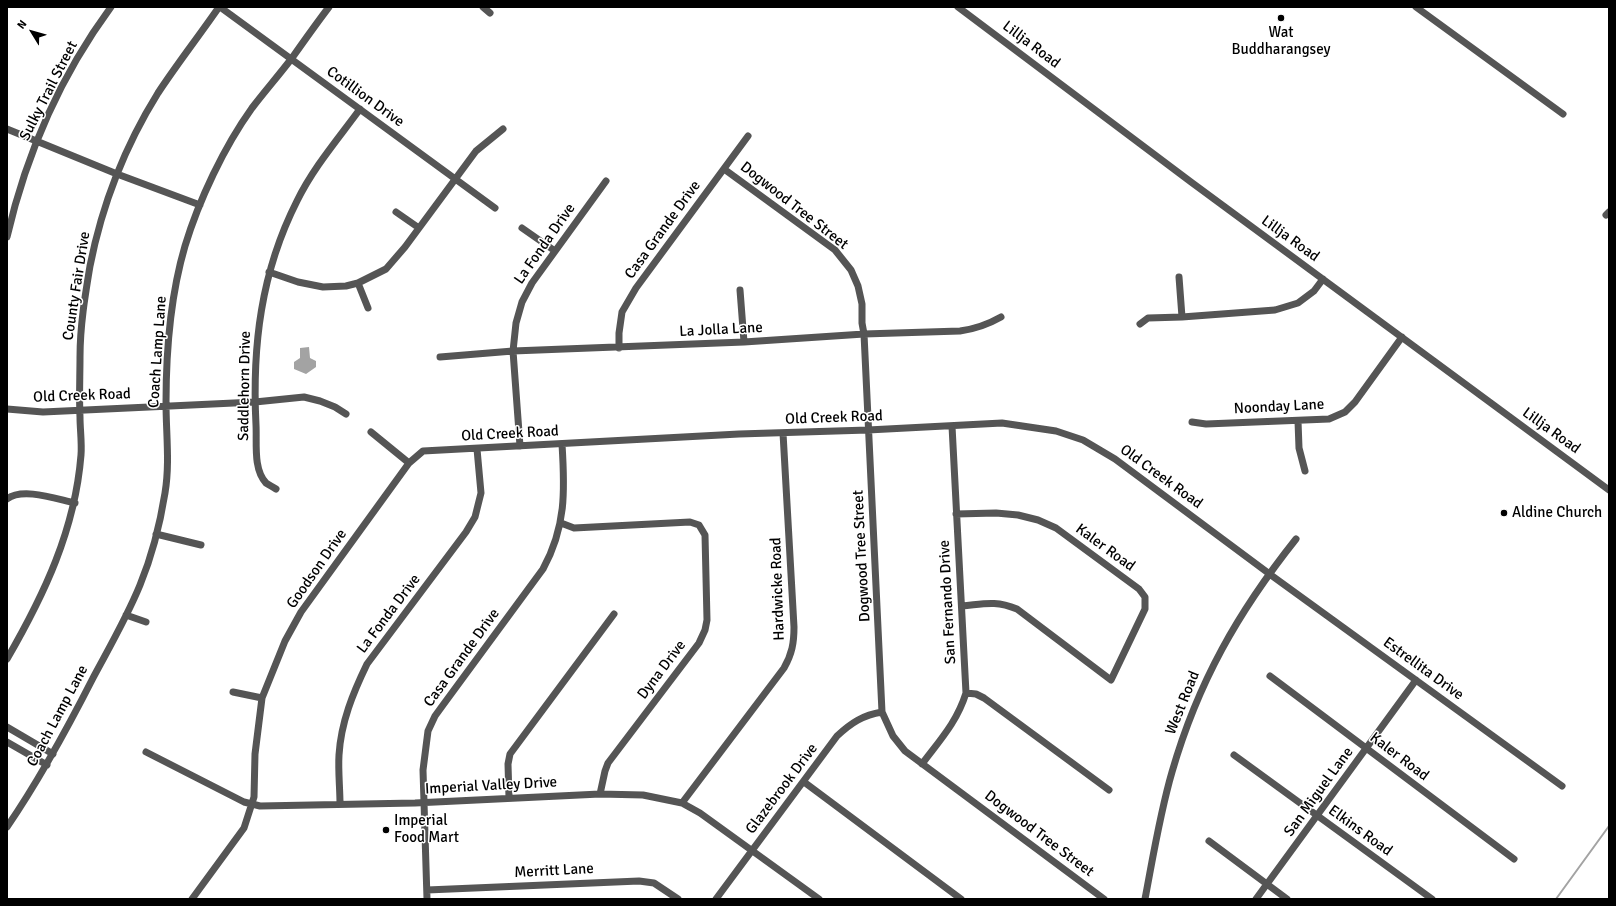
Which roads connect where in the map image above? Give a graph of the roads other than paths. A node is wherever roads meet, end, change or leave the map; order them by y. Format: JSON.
{"nodes":[{"id":1,"x":111,"y":7,"type":"edge"},
{"id":2,"x":220,"y":7,"type":"edge"},
{"id":3,"x":329,"y":7,"type":"edge"},
{"id":4,"x":483,"y":7,"type":"edge"},
{"id":5,"x":958,"y":7,"type":"edge"},
{"id":6,"x":1416,"y":7,"type":"edge"},
{"id":7,"x":490,"y":12,"type":"dead end"},
{"id":8,"x":291,"y":59,"type":"junction"},
{"id":9,"x":360,"y":109,"type":"junction"},
{"id":10,"x":1563,"y":114,"type":"dead end"},
{"id":11,"x":7,"y":129,"type":"edge"},
{"id":12,"x":502,"y":130,"type":"dead end"},
{"id":13,"x":748,"y":136,"type":"dead end"},
{"id":14,"x":37,"y":140,"type":"junction"},
{"id":15,"x":724,"y":169,"type":"junction"},
{"id":16,"x":116,"y":174,"type":"junction"},
{"id":17,"x":456,"y":179,"type":"junction"},
{"id":18,"x":606,"y":182,"type":"dead end"},
{"id":19,"x":200,"y":205,"type":"junction"},
{"id":20,"x":495,"y":208,"type":"dead end"},
{"id":21,"x":396,"y":212,"type":"dead end"},
{"id":22,"x":419,"y":228,"type":"junction"},
{"id":23,"x":522,"y":228,"type":"dead end"},
{"id":24,"x":8,"y":229,"type":"edge"},
{"id":25,"x":7,"y":237,"type":"edge"},
{"id":26,"x":554,"y":251,"type":"junction"},
{"id":27,"x":269,"y":272,"type":"junction"},
{"id":28,"x":1179,"y":277,"type":"dead end"},
{"id":29,"x":1323,"y":279,"type":"junction"},
{"id":30,"x":358,"y":283,"type":"junction"},
{"id":31,"x":740,"y":290,"type":"dead end"},
{"id":32,"x":368,"y":308,"type":"dead end"},
{"id":33,"x":1001,"y":317,"type":"dead end"},
{"id":34,"x":1182,"y":317,"type":"junction"},
{"id":35,"x":1140,"y":324,"type":"dead end"},
{"id":36,"x":864,"y":334,"type":"junction"},
{"id":37,"x":1402,"y":337,"type":"junction"},
{"id":38,"x":744,"y":342,"type":"junction"},
{"id":39,"x":619,"y":348,"type":"junction"},
{"id":40,"x":513,"y":351,"type":"junction"},
{"id":41,"x":440,"y":357,"type":"dead end"},
{"id":42,"x":255,"y":402,"type":"junction"},
{"id":43,"x":166,"y":406,"type":"junction"},
{"id":44,"x":7,"y":409,"type":"edge"},
{"id":45,"x":80,"y":410,"type":"junction"},
{"id":46,"x":346,"y":414,"type":"dead end"},
{"id":47,"x":1298,"y":421,"type":"junction"},
{"id":48,"x":1192,"y":422,"type":"dead end"},
{"id":49,"x":952,"y":426,"type":"junction"},
{"id":50,"x":868,"y":430,"type":"junction"},
{"id":51,"x":371,"y":432,"type":"dead end"},
{"id":52,"x":783,"y":433,"type":"junction"},
{"id":53,"x":562,"y":444,"type":"junction"},
{"id":54,"x":520,"y":446,"type":"junction"},
{"id":55,"x":477,"y":449,"type":"junction"},
{"id":56,"x":409,"y":463,"type":"junction"},
{"id":57,"x":1305,"y":470,"type":"dead end"},
{"id":58,"x":276,"y":489,"type":"dead end"},
{"id":59,"x":1609,"y":490,"type":"edge"},
{"id":60,"x":7,"y":499,"type":"edge"},
{"id":61,"x":75,"y":503,"type":"junction"},
{"id":62,"x":956,"y":514,"type":"junction"},
{"id":63,"x":561,"y":523,"type":"junction"},
{"id":64,"x":156,"y":534,"type":"junction"},
{"id":65,"x":1296,"y":539,"type":"dead end"},
{"id":66,"x":201,"y":545,"type":"dead end"},
{"id":67,"x":1269,"y":573,"type":"junction"},
{"id":68,"x":962,"y":606,"type":"junction"},
{"id":69,"x":614,"y":614,"type":"dead end"},
{"id":70,"x":126,"y":615,"type":"junction"},
{"id":71,"x":146,"y":622,"type":"dead end"},
{"id":72,"x":7,"y":659,"type":"edge"},
{"id":73,"x":1270,"y":676,"type":"dead end"},
{"id":74,"x":1416,"y":680,"type":"junction"},
{"id":75,"x":233,"y":692,"type":"dead end"},
{"id":76,"x":966,"y":693,"type":"junction"},
{"id":77,"x":262,"y":698,"type":"junction"},
{"id":78,"x":882,"y":712,"type":"junction"},
{"id":79,"x":7,"y":727,"type":"edge"},
{"id":80,"x":7,"y":742,"type":"edge"},
{"id":81,"x":1366,"y":749,"type":"junction"},
{"id":82,"x":146,"y":752,"type":"dead end"},
{"id":83,"x":53,"y":754,"type":"junction"},
{"id":84,"x":1234,"y":755,"type":"dead end"},
{"id":85,"x":922,"y":764,"type":"junction"},
{"id":86,"x":47,"y":765,"type":"junction"},
{"id":87,"x":804,"y":782,"type":"junction"},
{"id":88,"x":1562,"y":786,"type":"dead end"},
{"id":89,"x":1109,"y":790,"type":"dead end"},
{"id":90,"x":600,"y":794,"type":"junction"},
{"id":91,"x":509,"y":798,"type":"junction"},
{"id":92,"x":424,"y":803,"type":"junction"},
{"id":93,"x":682,"y":803,"type":"junction"},
{"id":94,"x":251,"y":804,"type":"junction"},
{"id":95,"x":340,"y":804,"type":"junction"},
{"id":96,"x":1317,"y":816,"type":"junction"},
{"id":97,"x":7,"y":827,"type":"edge"},
{"id":98,"x":1209,"y":841,"type":"dead end"},
{"id":99,"x":752,"y":850,"type":"junction"},
{"id":100,"x":1514,"y":859,"type":"dead end"},
{"id":101,"x":1267,"y":885,"type":"junction"},
{"id":102,"x":427,"y":890,"type":"junction"},
{"id":103,"x":192,"y":899,"type":"edge"},
{"id":104,"x":427,"y":899,"type":"edge"},
{"id":105,"x":678,"y":899,"type":"edge"},
{"id":106,"x":716,"y":899,"type":"edge"},
{"id":107,"x":819,"y":899,"type":"edge"},
{"id":108,"x":962,"y":899,"type":"edge"},
{"id":109,"x":1104,"y":899,"type":"edge"},
{"id":110,"x":1145,"y":899,"type":"edge"},
{"id":111,"x":1256,"y":899,"type":"edge"},
{"id":112,"x":1287,"y":899,"type":"edge"},
{"id":113,"x":1432,"y":899,"type":"edge"}],
"edges":[{"from":1,"to":14,"type":"street","name":"Sulky Trail Street"},
{"from":2,"to":8,"type":"street","name":"Cotillion Drive"},
{"from":2,"to":16,"type":"street","name":"County Fair Drive"},
{"from":3,"to":8,"type":"street","name":"Coach Lamp Lane"},
{"from":4,"to":7,"type":"street"},
{"from":5,"to":29,"type":"street","name":"Lillja Road"},
{"from":6,"to":10,"type":"street"},
{"from":8,"to":9,"type":"street","name":"Cotillion Drive"},
{"from":8,"to":19,"type":"street","name":"Coach Lamp Lane"},
{"from":9,"to":17,"type":"street","name":"Cotillion Drive"},
{"from":9,"to":27,"type":"street","name":"Saddlehorn Drive"},
{"from":11,"to":14,"type":"street"},
{"from":12,"to":17,"type":"street"},
{"from":13,"to":15,"type":"street","name":"Casa Grande Drive"},
{"from":14,"to":16,"type":"street"},
{"from":14,"to":24,"type":"street","name":"Sulky Trail Street"},
{"from":15,"to":36,"type":"street","name":"Dogwood Tree Street"},
{"from":15,"to":39,"type":"street","name":"Casa Grande Drive"},
{"from":16,"to":19,"type":"street"},
{"from":16,"to":45,"type":"street","name":"County Fair Drive"},
{"from":17,"to":20,"type":"street","name":"Cotillion Drive"},
{"from":17,"to":22,"type":"street"},
{"from":18,"to":26,"type":"street","name":"La Fonda Drive"},
{"from":19,"to":43,"type":"street","name":"Coach Lamp Lane"},
{"from":21,"to":22,"type":"street"},
{"from":22,"to":30,"type":"street"},
{"from":23,"to":26,"type":"street"},
{"from":24,"to":25,"type":"street","name":"Sulky Trail Street"},
{"from":26,"to":40,"type":"street","name":"La Fonda Drive"},
{"from":27,"to":30,"type":"street"},
{"from":27,"to":42,"type":"street","name":"Saddlehorn Drive"},
{"from":28,"to":34,"type":"street"},
{"from":29,"to":34,"type":"street"},
{"from":29,"to":37,"type":"street","name":"Lillja Road"},
{"from":30,"to":32,"type":"street"},
{"from":31,"to":38,"type":"street"},
{"from":33,"to":36,"type":"street","name":"La Jolla Lane"},
{"from":34,"to":35,"type":"street"},
{"from":36,"to":38,"type":"street","name":"La Jolla Lane"},
{"from":36,"to":50,"type":"street","name":"Dogwood Tree Street"},
{"from":37,"to":47,"type":"street","name":"Noonday Lane"},
{"from":37,"to":59,"type":"street","name":"Lillja Road"},
{"from":38,"to":39,"type":"street","name":"La Jolla Lane"},
{"from":39,"to":40,"type":"street","name":"La Jolla Lane"},
{"from":40,"to":41,"type":"street","name":"La Jolla Lane"},
{"from":40,"to":54,"type":"street","name":"La Fonda Drive"},
{"from":42,"to":43,"type":"street","name":"Old Creek Road"},
{"from":42,"to":46,"type":"street","name":"Old Creek Road"},
{"from":42,"to":58,"type":"street","name":"Saddlehorn Drive"},
{"from":43,"to":45,"type":"street","name":"Old Creek Road"},
{"from":43,"to":64,"type":"street","name":"Coach Lamp Lane"},
{"from":44,"to":45,"type":"street","name":"Old Creek Road"},
{"from":45,"to":61,"type":"street","name":"County Fair Drive"},
{"from":47,"to":48,"type":"street","name":"Noonday Lane"},
{"from":47,"to":57,"type":"street"},
{"from":49,"to":50,"type":"street","name":"Old Creek Road"},
{"from":49,"to":62,"type":"street","name":"San Fernando Drive"},
{"from":49,"to":67,"type":"street","name":"Old Creek Road"},
{"from":50,"to":52,"type":"street","name":"Old Creek Road"},
{"from":50,"to":78,"type":"street","name":"Dogwood Tree Street"},
{"from":51,"to":56,"type":"street"},
{"from":52,"to":53,"type":"street","name":"Old Creek Road"},
{"from":52,"to":93,"type":"street","name":"Hardwicke Road"},
{"from":53,"to":54,"type":"street","name":"Old Creek Road"},
{"from":53,"to":63,"type":"street","name":"Casa Grande Drive"},
{"from":54,"to":55,"type":"street","name":"Old Creek Road"},
{"from":55,"to":56,"type":"street","name":"Old Creek Road"},
{"from":55,"to":95,"type":"street","name":"La Fonda Drive"},
{"from":56,"to":77,"type":"street","name":"Goodson Drive"},
{"from":60,"to":61,"type":"street"},
{"from":61,"to":72,"type":"street","name":"County Fair Drive"},
{"from":62,"to":68,"type":"street","name":"San Fernando Drive"},
{"from":62,"to":68,"type":"street","name":"Kaler Road"},
{"from":63,"to":90,"type":"street","name":"Dyna Drive"},
{"from":63,"to":92,"type":"street","name":"Casa Grande Drive"},
{"from":64,"to":66,"type":"street"},
{"from":64,"to":70,"type":"street","name":"Coach Lamp Lane"},
{"from":65,"to":67,"type":"street","name":"West Road"},
{"from":67,"to":74,"type":"street","name":"Estrellita Drive"},
{"from":67,"to":110,"type":"street","name":"West Road"},
{"from":68,"to":76,"type":"street","name":"San Fernando Drive"},
{"from":69,"to":91,"type":"street"},
{"from":70,"to":71,"type":"street"},
{"from":70,"to":83,"type":"street","name":"Coach Lamp Lane"},
{"from":73,"to":81,"type":"street","name":"Kaler Road"},
{"from":74,"to":81,"type":"street","name":"San Miguel Lane"},
{"from":74,"to":88,"type":"street","name":"Estrellita Drive"},
{"from":75,"to":77,"type":"street"},
{"from":76,"to":85,"type":"street","name":"San Fernando Drive"},
{"from":76,"to":89,"type":"street"},
{"from":77,"to":94,"type":"street","name":"Goodson Drive"},
{"from":78,"to":85,"type":"street","name":"Dogwood Tree Street"},
{"from":78,"to":87,"type":"street","name":"Glazebrook Drive"},
{"from":79,"to":83,"type":"street"},
{"from":80,"to":86,"type":"street"},
{"from":81,"to":96,"type":"street","name":"San Miguel Lane"},
{"from":81,"to":100,"type":"street","name":"Kaler Road"},
{"from":82,"to":94,"type":"street","name":"Imperial Valley Drive"},
{"from":83,"to":86,"type":"street","name":"Coach Lamp Lane"},
{"from":84,"to":96,"type":"street","name":"Elkins Road"},
{"from":85,"to":109,"type":"street","name":"Dogwood Tree Street"},
{"from":86,"to":97,"type":"street","name":"Coach Lamp Lane"},
{"from":87,"to":99,"type":"street","name":"Glazebrook Drive"},
{"from":87,"to":108,"type":"street"},
{"from":90,"to":91,"type":"street","name":"Imperial Valley Drive"},
{"from":90,"to":93,"type":"street","name":"Imperial Valley Drive"},
{"from":91,"to":92,"type":"street","name":"Imperial Valley Drive"},
{"from":92,"to":95,"type":"street","name":"Imperial Valley Drive"},
{"from":92,"to":102,"type":"street","name":"Casa Grande Drive"},
{"from":93,"to":99,"type":"street","name":"Imperial Valley Drive"},
{"from":94,"to":95,"type":"street","name":"Imperial Valley Drive"},
{"from":94,"to":103,"type":"street","name":"Goodson Drive"},
{"from":96,"to":101,"type":"street","name":"San Miguel Lane"},
{"from":96,"to":113,"type":"street","name":"Elkins Road"},
{"from":98,"to":101,"type":"street"},
{"from":99,"to":106,"type":"street","name":"Glazebrook Drive"},
{"from":99,"to":107,"type":"street","name":"Imperial Valley Drive"},
{"from":101,"to":111,"type":"street","name":"San Miguel Lane"},
{"from":101,"to":112,"type":"street"},
{"from":102,"to":104,"type":"street","name":"Casa Grande Drive"},
{"from":102,"to":105,"type":"street","name":"Merritt Lane"}]}
